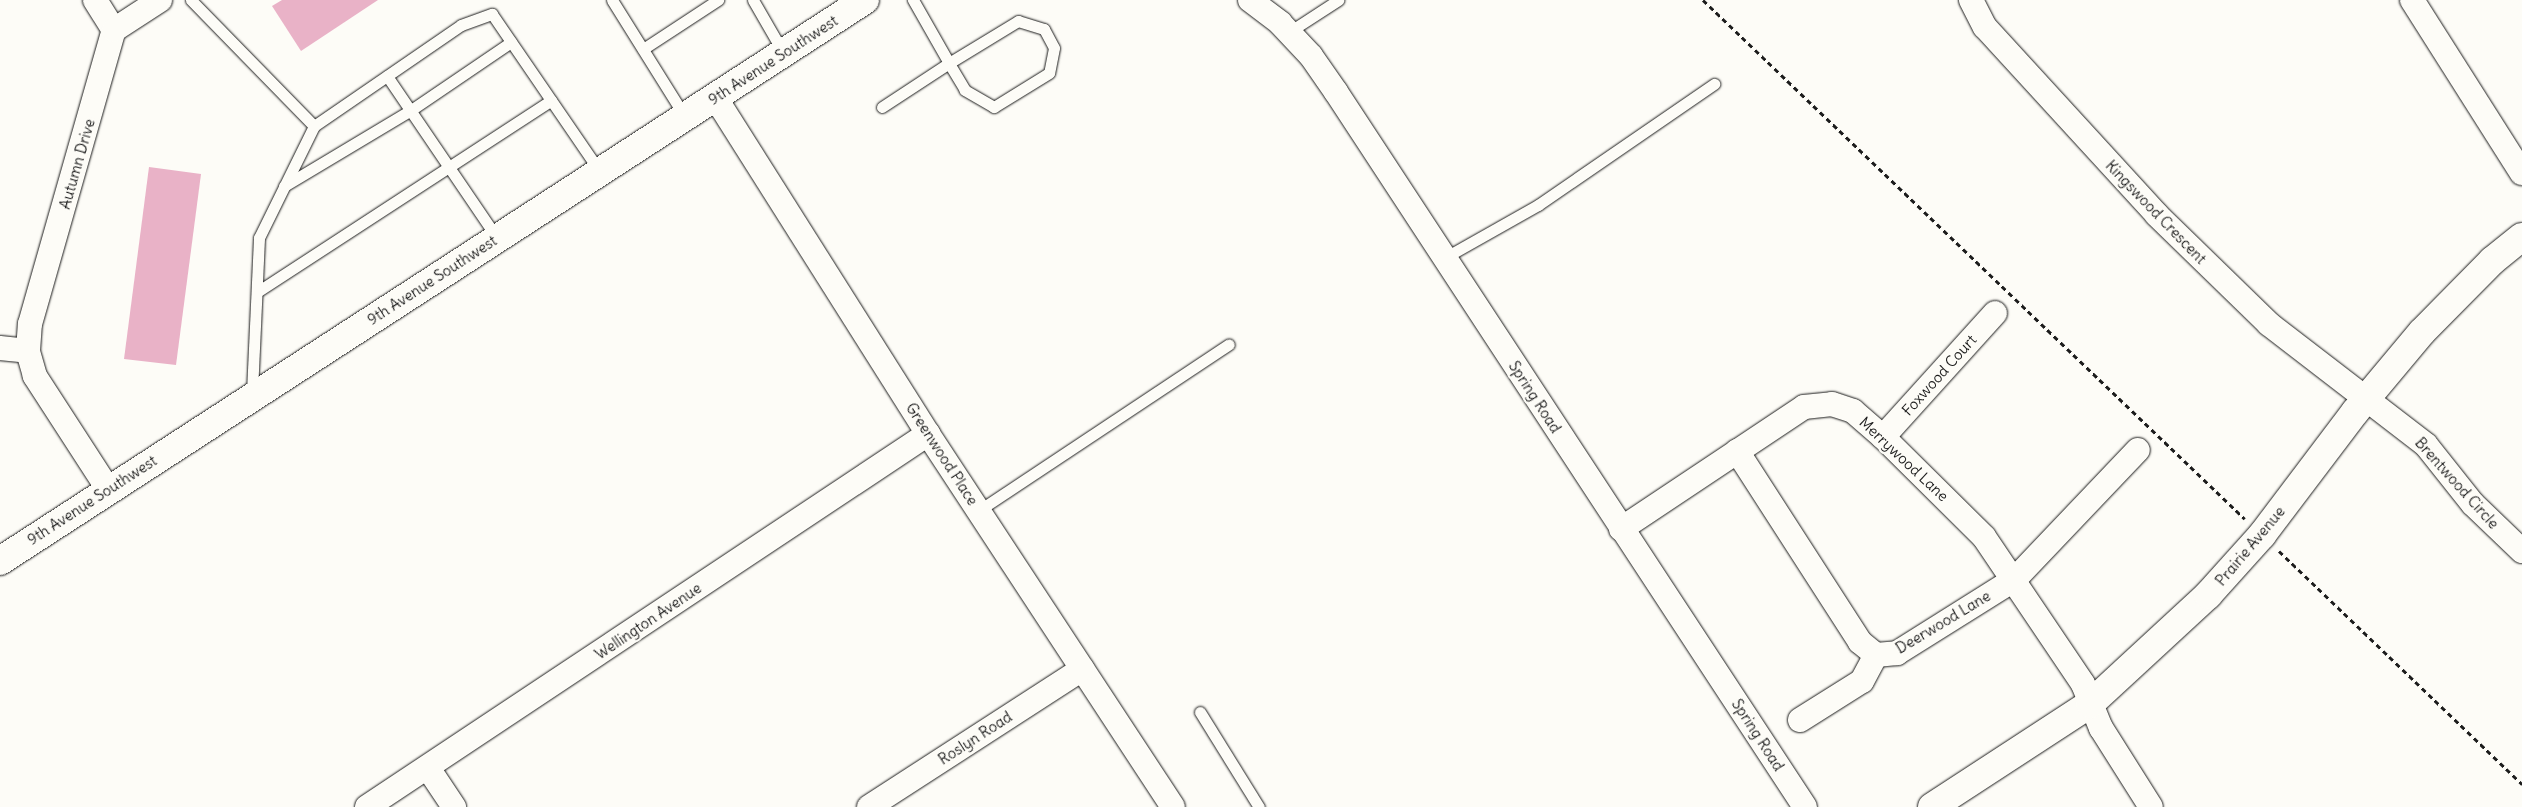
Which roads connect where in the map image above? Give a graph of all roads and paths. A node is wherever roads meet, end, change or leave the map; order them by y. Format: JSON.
{"nodes":[{"id":1,"x":95,"y":0,"type":"edge"},
{"id":2,"x":160,"y":0,"type":"edge"},
{"id":3,"x":191,"y":0,"type":"edge"},
{"id":4,"x":612,"y":0,"type":"edge"},
{"id":5,"x":718,"y":0,"type":"edge"},
{"id":6,"x":753,"y":0,"type":"edge"},
{"id":7,"x":865,"y":0,"type":"edge"},
{"id":8,"x":913,"y":0,"type":"edge"},
{"id":9,"x":1250,"y":0,"type":"edge"},
{"id":10,"x":1338,"y":0,"type":"edge"},
{"id":11,"x":1703,"y":0,"type":"edge"},
{"id":12,"x":1971,"y":0,"type":"edge"},
{"id":13,"x":2412,"y":0,"type":"edge"},
{"id":14,"x":114,"y":30,"type":"junction"},
{"id":15,"x":1289,"y":32,"type":"junction"},
{"id":16,"x":511,"y":42,"type":"junction"},
{"id":17,"x":643,"y":49,"type":"junction"},
{"id":18,"x":784,"y":53,"type":"junction"},
{"id":19,"x":949,"y":63,"type":"junction"},
{"id":20,"x":388,"y":76,"type":"junction"},
{"id":21,"x":1714,"y":84,"type":"dead end"},
{"id":22,"x":715,"y":97,"type":"junction"},
{"id":23,"x":551,"y":100,"type":"junction"},
{"id":24,"x":882,"y":107,"type":"dead end"},
{"id":25,"x":411,"y":110,"type":"junction"},
{"id":26,"x":685,"y":117,"type":"junction"},
{"id":27,"x":314,"y":126,"type":"junction"},
{"id":28,"x":450,"y":166,"type":"junction"},
{"id":29,"x":600,"y":172,"type":"junction"},
{"id":30,"x":2522,"y":173,"type":"edge"},
{"id":31,"x":284,"y":186,"type":"junction"},
{"id":32,"x":2522,"y":237,"type":"edge"},
{"id":33,"x":497,"y":238,"type":"junction"},
{"id":34,"x":1444,"y":258,"type":"junction"},
{"id":35,"x":256,"y":292,"type":"junction"},
{"id":36,"x":1995,"y":313,"type":"dead end"},
{"id":37,"x":1229,"y":344,"type":"dead end"},
{"id":38,"x":0,"y":348,"type":"edge"},
{"id":39,"x":28,"y":350,"type":"junction"},
{"id":40,"x":252,"y":396,"type":"junction"},
{"id":41,"x":2367,"y":398,"type":"junction"},
{"id":42,"x":928,"y":434,"type":"junction"},
{"id":43,"x":1883,"y":437,"type":"junction"},
{"id":44,"x":2138,"y":450,"type":"dead end"},
{"id":45,"x":1737,"y":451,"type":"junction"},
{"id":46,"x":108,"y":489,"type":"junction"},
{"id":47,"x":978,"y":511,"type":"junction"},
{"id":48,"x":1621,"y":529,"type":"junction"},
{"id":49,"x":2262,"y":535,"type":"junction"},
{"id":50,"x":2522,"y":551,"type":"edge"},
{"id":51,"x":0,"y":561,"type":"edge"},
{"id":52,"x":2015,"y":579,"type":"junction"},
{"id":53,"x":1876,"y":655,"type":"junction"},
{"id":54,"x":1082,"y":669,"type":"junction"},
{"id":55,"x":2090,"y":704,"type":"junction"},
{"id":56,"x":1200,"y":712,"type":"dead end"},
{"id":57,"x":1800,"y":720,"type":"dead end"},
{"id":58,"x":428,"y":768,"type":"junction"},
{"id":59,"x":2522,"y":784,"type":"edge"},
{"id":60,"x":367,"y":807,"type":"edge"},
{"id":61,"x":454,"y":807,"type":"edge"},
{"id":62,"x":869,"y":807,"type":"edge"},
{"id":63,"x":1173,"y":807,"type":"edge"},
{"id":64,"x":1259,"y":807,"type":"edge"},
{"id":65,"x":1805,"y":807,"type":"edge"},
{"id":66,"x":1932,"y":807,"type":"edge"},
{"id":67,"x":2151,"y":807,"type":"edge"}],
"edges":[{"from":1,"to":14,"type":"street"},
{"from":2,"to":14,"type":"street"},
{"from":3,"to":27,"type":"lane"},
{"from":4,"to":17,"type":"lane"},
{"from":5,"to":17,"type":"lane"},
{"from":6,"to":18,"type":"lane"},
{"from":7,"to":18,"type":"street","name":"9th Avenue Southwest"},
{"from":8,"to":19,"type":"lane"},
{"from":9,"to":15,"type":"street","name":"Spring Road"},
{"from":10,"to":15,"type":"lane"},
{"from":11,"to":49,"type":"path"},
{"from":12,"to":41,"type":"street","name":"Kingswood Crescent"},
{"from":13,"to":30,"type":"street"},
{"from":14,"to":39,"type":"street","name":"Autumn Drive"},
{"from":15,"to":34,"type":"street","name":"Spring Road"},
{"from":16,"to":20,"type":"lane"},
{"from":16,"to":23,"type":"lane"},
{"from":16,"to":25,"type":"lane"},
{"from":17,"to":26,"type":"lane"},
{"from":18,"to":22,"type":"street","name":"9th Avenue Southwest"},
{"from":19,"to":19,"type":"lane"},
{"from":19,"to":24,"type":"lane"},
{"from":20,"to":25,"type":"lane"},
{"from":20,"to":27,"type":"lane"},
{"from":21,"to":34,"type":"lane"},
{"from":22,"to":26,"type":"street","name":"9th Avenue Southwest"},
{"from":22,"to":42,"type":"street","name":"Greenwood Place"},
{"from":23,"to":28,"type":"lane"},
{"from":23,"to":29,"type":"lane"},
{"from":25,"to":28,"type":"lane"},
{"from":25,"to":31,"type":"lane"},
{"from":26,"to":29,"type":"street","name":"9th Avenue Southwest"},
{"from":27,"to":31,"type":"lane"},
{"from":28,"to":33,"type":"lane"},
{"from":28,"to":35,"type":"lane"},
{"from":29,"to":33,"type":"street","name":"9th Avenue Southwest"},
{"from":31,"to":35,"type":"lane"},
{"from":32,"to":41,"type":"street","name":"Prairie Avenue"},
{"from":33,"to":40,"type":"street","name":"9th Avenue Southwest"},
{"from":34,"to":48,"type":"street","name":"Spring Road"},
{"from":35,"to":40,"type":"lane"},
{"from":36,"to":43,"type":"street","name":"Foxwood Court"},
{"from":37,"to":47,"type":"lane"},
{"from":38,"to":39,"type":"street"},
{"from":39,"to":46,"type":"street","name":"Autumn Drive"},
{"from":40,"to":46,"type":"street","name":"9th Avenue Southwest"},
{"from":41,"to":49,"type":"street","name":"Prairie Avenue"},
{"from":41,"to":50,"type":"street","name":"Brentwood Circle"},
{"from":42,"to":47,"type":"street","name":"Greenwood Place"},
{"from":42,"to":58,"type":"street","name":"Wellington Avenue"},
{"from":43,"to":45,"type":"street","name":"Merrywood Lane"},
{"from":43,"to":52,"type":"street","name":"Merrywood Lane"},
{"from":44,"to":52,"type":"street","name":"Deerwood Lane"},
{"from":45,"to":48,"type":"street","name":"Merrywood Lane"},
{"from":45,"to":53,"type":"street","name":"Deerwood Lane"},
{"from":46,"to":51,"type":"street","name":"9th Avenue Southwest"},
{"from":47,"to":54,"type":"street","name":"Greenwood Place"},
{"from":48,"to":65,"type":"street","name":"Spring Road"},
{"from":49,"to":55,"type":"street","name":"Prairie Avenue"},
{"from":49,"to":59,"type":"path"},
{"from":52,"to":53,"type":"street","name":"Deerwood Lane"},
{"from":52,"to":55,"type":"street","name":"Merrywood Lane"},
{"from":53,"to":57,"type":"street"},
{"from":54,"to":62,"type":"street","name":"Roslyn Road"},
{"from":54,"to":63,"type":"street","name":"Greenwood Place"},
{"from":55,"to":66,"type":"street","name":"Prairie Avenue"},
{"from":55,"to":67,"type":"street","name":"Merrywood Lane"},
{"from":56,"to":64,"type":"lane"},
{"from":58,"to":60,"type":"street","name":"Wellington Avenue"},
{"from":58,"to":61,"type":"street"}]}
